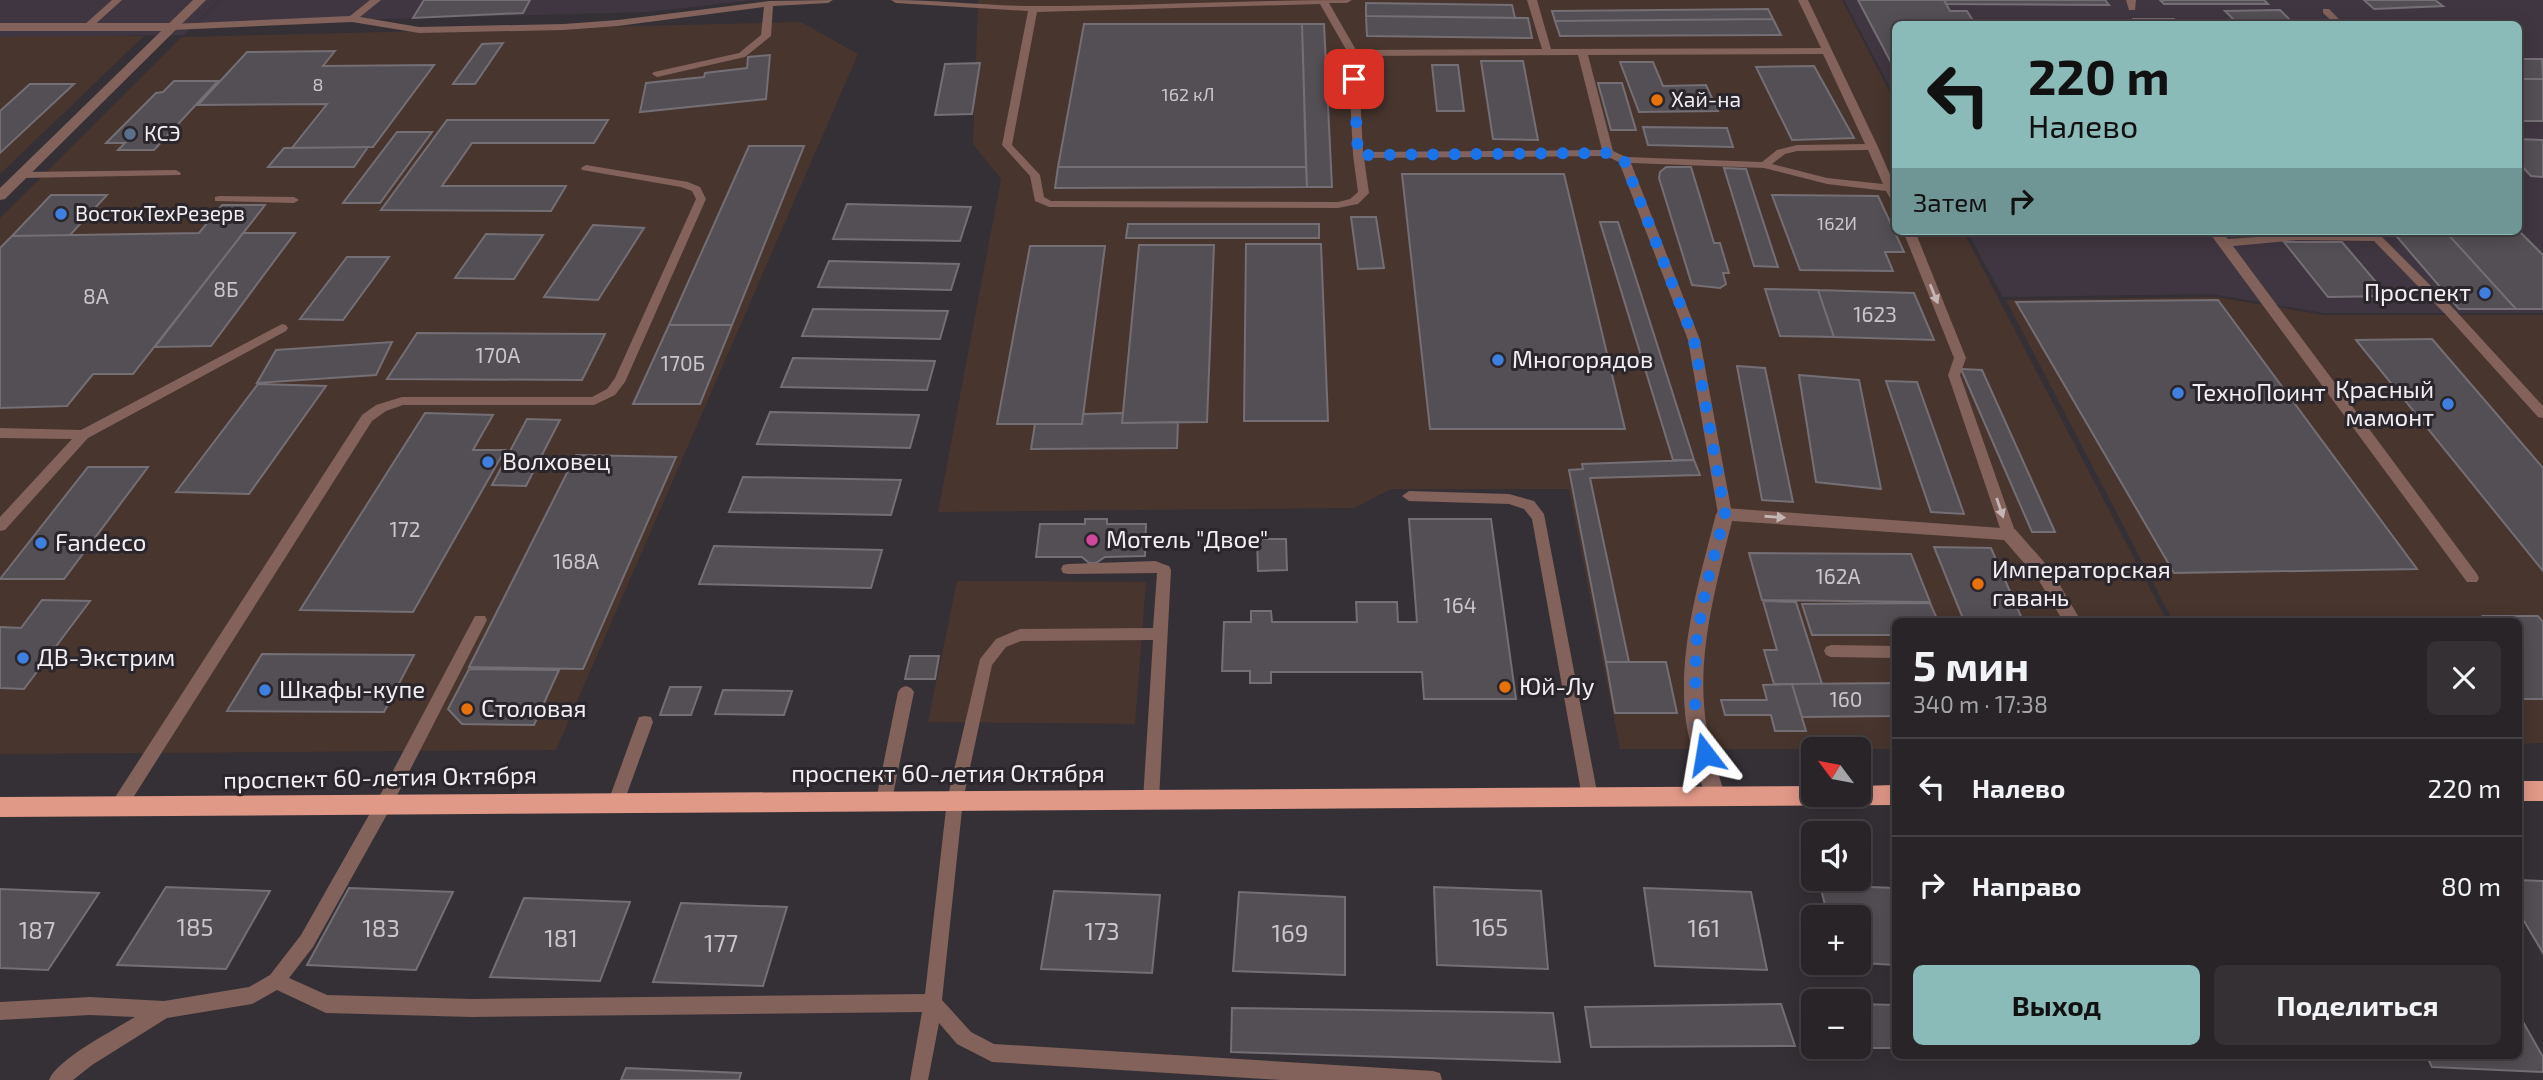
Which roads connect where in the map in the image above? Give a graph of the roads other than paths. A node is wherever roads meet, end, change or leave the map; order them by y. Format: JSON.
{"nodes":[{"id":1,"x":117,"y":0,"type":"edge"},
{"id":2,"x":200,"y":0,"type":"edge"},
{"id":3,"x":376,"y":0,"type":"edge"},
{"id":4,"x":828,"y":0,"type":"edge"},
{"id":5,"x":896,"y":0,"type":"edge"},
{"id":6,"x":1347,"y":0,"type":"edge"},
{"id":7,"x":1532,"y":0,"type":"edge"},
{"id":8,"x":1803,"y":0,"type":"edge"},
{"id":9,"x":1324,"y":2,"type":"junction"},
{"id":10,"x":769,"y":4,"type":"junction"},
{"id":11,"x":1033,"y":9,"type":"junction"},
{"id":12,"x":2326,"y":11,"type":"dead end"},
{"id":13,"x":352,"y":19,"type":"junction"},
{"id":14,"x":2337,"y":21,"type":"edge"},
{"id":15,"x":0,"y":27,"type":"edge"},
{"id":16,"x":87,"y":27,"type":"junction"},
{"id":17,"x":172,"y":27,"type":"junction"},
{"id":18,"x":1547,"y":51,"type":"junction"},
{"id":19,"x":1582,"y":51,"type":"junction"},
{"id":20,"x":1827,"y":51,"type":"junction"},
{"id":21,"x":1353,"y":53,"type":"junction"},
{"id":22,"x":657,"y":74,"type":"dead end"},
{"id":23,"x":1873,"y":147,"type":"junction"},
{"id":24,"x":1608,"y":153,"type":"junction"},
{"id":25,"x":1358,"y":155,"type":"junction"},
{"id":26,"x":1624,"y":160,"type":"junction"},
{"id":27,"x":1764,"y":165,"type":"junction"},
{"id":28,"x":586,"y":169,"type":"dead end"},
{"id":29,"x":176,"y":173,"type":"dead end"},
{"id":30,"x":22,"y":175,"type":"junction"},
{"id":31,"x":1892,"y":191,"type":"edge"},
{"id":32,"x":1892,"y":193,"type":"edge"},
{"id":33,"x":0,"y":196,"type":"edge"},
{"id":34,"x":219,"y":199,"type":"dead end"},
{"id":35,"x":294,"y":200,"type":"dead end"},
{"id":36,"x":1911,"y":235,"type":"edge"},
{"id":37,"x":2218,"y":235,"type":"edge"},
{"id":38,"x":2373,"y":235,"type":"edge"},
{"id":39,"x":2225,"y":243,"type":"junction"},
{"id":40,"x":282,"y":328,"type":"dead end"},
{"id":41,"x":2543,"y":414,"type":"edge"},
{"id":42,"x":0,"y":433,"type":"edge"},
{"id":43,"x":83,"y":435,"type":"junction"},
{"id":44,"x":1409,"y":496,"type":"dead end"},
{"id":45,"x":1725,"y":514,"type":"junction"},
{"id":46,"x":0,"y":526,"type":"edge"},
{"id":47,"x":2008,"y":534,"type":"junction"},
{"id":48,"x":1068,"y":569,"type":"dead end"},
{"id":49,"x":2472,"y":578,"type":"dead end"},
{"id":50,"x":2071,"y":618,"type":"edge"},
{"id":51,"x":480,"y":620,"type":"dead end"},
{"id":52,"x":1162,"y":634,"type":"junction"},
{"id":53,"x":1831,"y":651,"type":"dead end"},
{"id":54,"x":1892,"y":652,"type":"edge"},
{"id":55,"x":906,"y":692,"type":"dead end"},
{"id":56,"x":645,"y":722,"type":"dead end"},
{"id":57,"x":2522,"y":791,"type":"edge"},
{"id":58,"x":2543,"y":791,"type":"edge"},
{"id":59,"x":1892,"y":795,"type":"edge"},
{"id":60,"x":1715,"y":796,"type":"junction"},
{"id":61,"x":1590,"y":797,"type":"junction"},
{"id":62,"x":884,"y":800,"type":"junction"},
{"id":63,"x":955,"y":800,"type":"junction"},
{"id":64,"x":1151,"y":800,"type":"junction"},
{"id":65,"x":616,"y":802,"type":"junction"},
{"id":66,"x":384,"y":804,"type":"junction"},
{"id":67,"x":0,"y":807,"type":"edge"},
{"id":68,"x":118,"y":807,"type":"junction"},
{"id":69,"x":276,"y":981,"type":"junction"},
{"id":70,"x":933,"y":1003,"type":"junction"},
{"id":71,"x":164,"y":1010,"type":"junction"},
{"id":72,"x":0,"y":1011,"type":"edge"},
{"id":73,"x":58,"y":1080,"type":"edge"},
{"id":74,"x":919,"y":1080,"type":"edge"},
{"id":75,"x":1433,"y":1080,"type":"edge"}],
"edges":[{"from":1,"to":16,"type":"lane"},
{"from":2,"to":17,"type":"street"},
{"from":3,"to":13,"type":"lane"},
{"from":4,"to":10,"type":"lane"},
{"from":5,"to":11,"type":"lane"},
{"from":6,"to":9,"type":"lane"},
{"from":7,"to":18,"type":"lane"},
{"from":8,"to":20,"type":"lane"},
{"from":9,"to":11,"type":"lane"},
{"from":9,"to":21,"type":"lane"},
{"from":10,"to":13,"type":"lane"},
{"from":10,"to":22,"type":"lane"},
{"from":11,"to":25,"type":"lane"},
{"from":12,"to":14,"type":"lane"},
{"from":13,"to":17,"type":"lane"},
{"from":15,"to":16,"type":"street"},
{"from":16,"to":17,"type":"street"},
{"from":17,"to":30,"type":"street"},
{"from":18,"to":19,"type":"lane"},
{"from":18,"to":21,"type":"lane"},
{"from":19,"to":20,"type":"lane"},
{"from":19,"to":24,"type":"lane"},
{"from":20,"to":23,"type":"lane"},
{"from":21,"to":25,"type":"lane"},
{"from":23,"to":27,"type":"lane"},
{"from":23,"to":31,"type":"lane"},
{"from":24,"to":25,"type":"lane"},
{"from":24,"to":26,"type":"lane"},
{"from":26,"to":27,"type":"lane"},
{"from":26,"to":45,"type":"lane"},
{"from":27,"to":32,"type":"lane"},
{"from":28,"to":68,"type":"lane"},
{"from":29,"to":30,"type":"lane"},
{"from":30,"to":33,"type":"street"},
{"from":34,"to":35,"type":"lane"},
{"from":36,"to":47,"type":"lane","one_way":true},
{"from":37,"to":39,"type":"lane"},
{"from":38,"to":39,"type":"lane"},
{"from":38,"to":41,"type":"lane"},
{"from":39,"to":49,"type":"lane"},
{"from":40,"to":43,"type":"lane"},
{"from":42,"to":43,"type":"lane"},
{"from":43,"to":46,"type":"lane"},
{"from":44,"to":61,"type":"lane"},
{"from":45,"to":47,"type":"street","one_way":true},
{"from":45,"to":60,"type":"street"},
{"from":47,"to":50,"type":"street"},
{"from":48,"to":52,"type":"lane"},
{"from":51,"to":66,"type":"lane"},
{"from":52,"to":63,"type":"lane"},
{"from":52,"to":64,"type":"lane"},
{"from":53,"to":54,"type":"lane"},
{"from":55,"to":62,"type":"lane"},
{"from":56,"to":65,"type":"lane"},
{"from":57,"to":58,"type":"highway"},
{"from":59,"to":60,"type":"highway","name":"проспект 60-летия Октября"},
{"from":60,"to":61,"type":"highway","name":"проспект 60-летия Октября"},
{"from":61,"to":64,"type":"highway","name":"проспект 60-летия Октября"},
{"from":62,"to":63,"type":"highway","name":"проспект 60-летия Октября"},
{"from":62,"to":65,"type":"highway","name":"проспект 60-летия Октября"},
{"from":63,"to":64,"type":"highway","name":"проспект 60-летия Октября"},
{"from":63,"to":70,"type":"lane"},
{"from":65,"to":66,"type":"highway","name":"проспект 60-летия Октября"},
{"from":66,"to":68,"type":"highway","name":"проспект 60-летия Октября"},
{"from":66,"to":69,"type":"lane"},
{"from":67,"to":68,"type":"highway","name":"проспект 60-летия Октября"},
{"from":69,"to":70,"type":"lane"},
{"from":69,"to":71,"type":"lane"},
{"from":70,"to":74,"type":"lane"},
{"from":70,"to":75,"type":"lane"},
{"from":71,"to":72,"type":"lane"},
{"from":71,"to":73,"type":"lane"}]}
